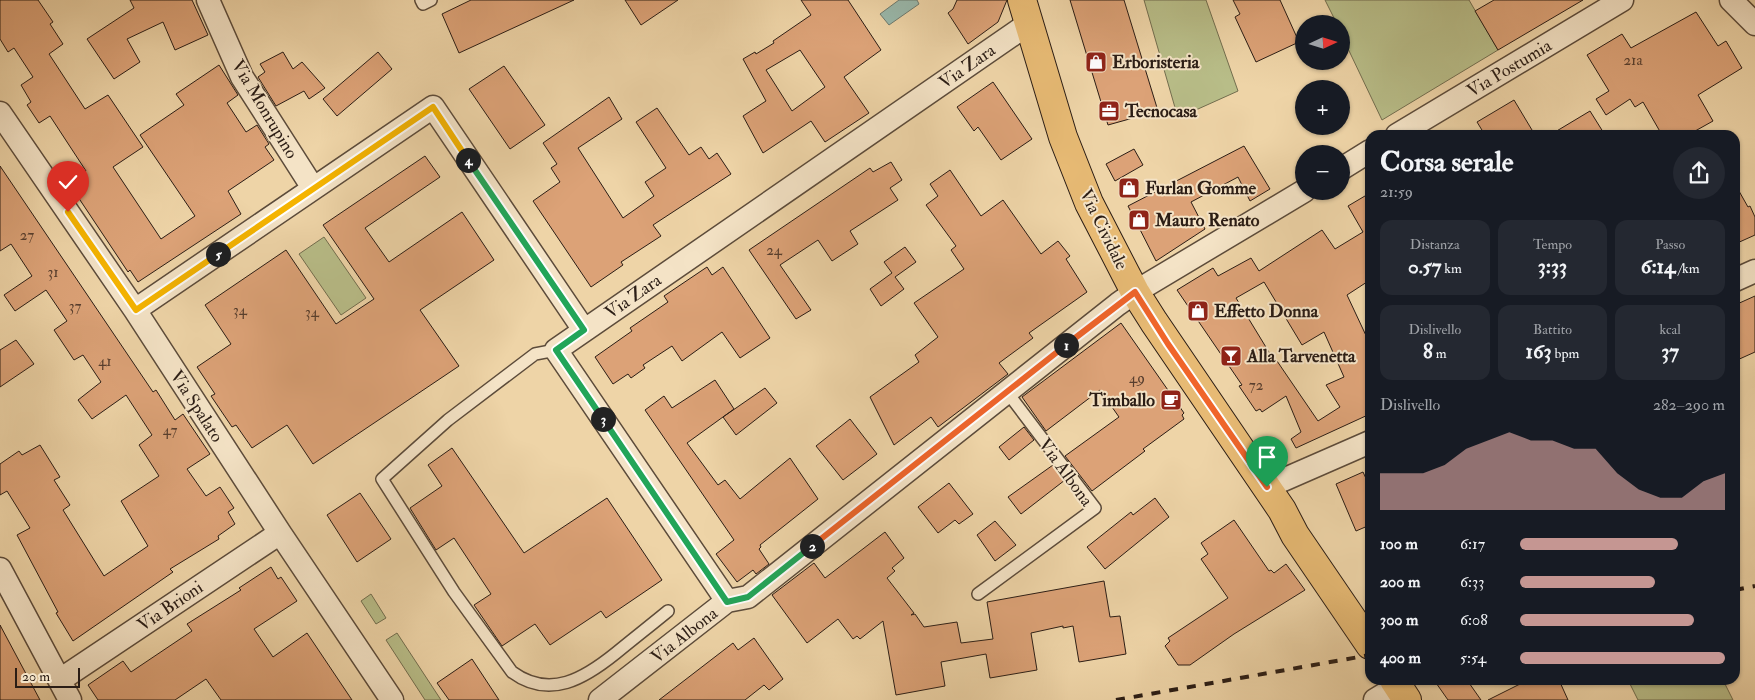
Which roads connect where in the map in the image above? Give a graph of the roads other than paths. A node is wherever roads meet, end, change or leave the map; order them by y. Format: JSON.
{"nodes":[{"id":1,"x":208,"y":0,"type":"edge"},
{"id":2,"x":421,"y":0,"type":"edge"},
{"id":3,"x":431,"y":0,"type":"edge"},
{"id":4,"x":1622,"y":0,"type":"edge"},
{"id":5,"x":1731,"y":0,"type":"edge"},
{"id":6,"x":1025,"y":12,"type":"edge"},
{"id":7,"x":1755,"y":24,"type":"edge"},
{"id":8,"x":0,"y":113,"type":"edge"},
{"id":9,"x":1405,"y":130,"type":"edge"},
{"id":10,"x":1365,"y":155,"type":"edge"},
{"id":11,"x":1350,"y":164,"type":"edge"},
{"id":12,"x":313,"y":188,"type":"junction"},
{"id":13,"x":1295,"y":196,"type":"edge"},
{"id":14,"x":1755,"y":271,"type":"edge"},
{"id":15,"x":1740,"y":278,"type":"edge"},
{"id":16,"x":1135,"y":292,"type":"junction"},
{"id":17,"x":136,"y":310,"type":"junction"},
{"id":18,"x":584,"y":330,"type":"junction"},
{"id":19,"x":556,"y":350,"type":"junction"},
{"id":20,"x":1007,"y":392,"type":"junction"},
{"id":21,"x":1365,"y":444,"type":"edge"},
{"id":22,"x":1267,"y":487,"type":"junction"},
{"id":23,"x":1282,"y":510,"type":"junction"},
{"id":24,"x":280,"y":533,"type":"junction"},
{"id":25,"x":0,"y":569,"type":"edge"},
{"id":26,"x":978,"y":594,"type":"dead end"},
{"id":27,"x":727,"y":602,"type":"junction"},
{"id":28,"x":668,"y":611,"type":"dead end"},
{"id":29,"x":1365,"y":614,"type":"edge"},
{"id":30,"x":1365,"y":638,"type":"edge"},
{"id":31,"x":60,"y":680,"type":"junction"},
{"id":32,"x":1397,"y":689,"type":"edge"},
{"id":33,"x":70,"y":700,"type":"edge"},
{"id":34,"x":392,"y":700,"type":"edge"},
{"id":35,"x":600,"y":700,"type":"edge"},
{"id":36,"x":1423,"y":700,"type":"edge"}],
"edges":[{"from":1,"to":12,"type":"street","name":"Via Monrupino"},
{"from":2,"to":3,"type":"lane"},
{"from":4,"to":9,"type":"street","name":"Via Postumia"},
{"from":5,"to":7,"type":"street"},
{"from":6,"to":16,"type":"main road","name":"Via Cividale"},
{"from":6,"to":18,"type":"street","name":"Via Zara"},
{"from":8,"to":17,"type":"street","name":"Via Spalato"},
{"from":10,"to":11,"type":"street"},
{"from":12,"to":17,"type":"street"},
{"from":12,"to":18,"type":"street"},
{"from":13,"to":16,"type":"street"},
{"from":14,"to":15,"type":"street"},
{"from":16,"to":20,"type":"street","name":"Via Albona"},
{"from":16,"to":22,"type":"main road","name":"Via Cividale"},
{"from":17,"to":24,"type":"street","name":"Via Spalato"},
{"from":18,"to":19,"type":"street","name":"Via Zara"},
{"from":19,"to":27,"type":"street"},
{"from":19,"to":28,"type":"lane"},
{"from":20,"to":26,"type":"lane","name":"Via Albona"},
{"from":20,"to":27,"type":"street","name":"Via Albona"},
{"from":21,"to":22,"type":"street"},
{"from":22,"to":23,"type":"main road","name":"Via Cividale"},
{"from":23,"to":29,"type":"main road","name":"Via Cividale"},
{"from":23,"to":30,"type":"main road","name":"Via Cividale"},
{"from":24,"to":31,"type":"street","name":"Via Brioni"},
{"from":24,"to":34,"type":"street","name":"Via Spalato"},
{"from":25,"to":31,"type":"street"},
{"from":27,"to":35,"type":"street","name":"Via Albona"},
{"from":31,"to":33,"type":"street"},
{"from":32,"to":36,"type":"main road"}]}
